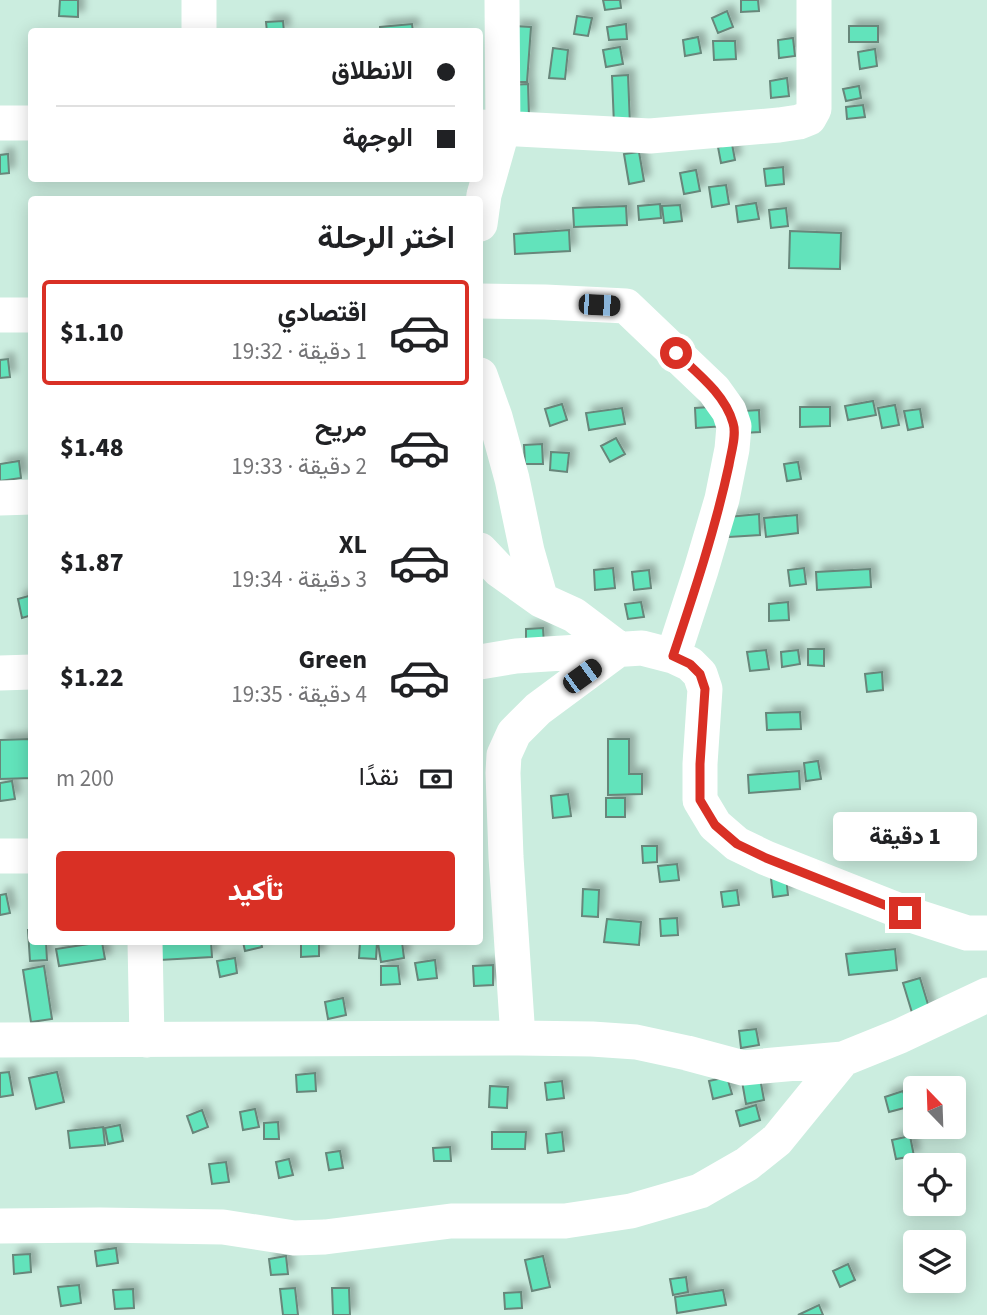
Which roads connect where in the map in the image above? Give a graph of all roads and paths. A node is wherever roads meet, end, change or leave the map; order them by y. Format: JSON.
{"nodes":[{"id":1,"x":199,"y":0,"type":"edge"},
{"id":2,"x":502,"y":0,"type":"edge"},
{"id":3,"x":814,"y":0,"type":"edge"},
{"id":4,"x":198,"y":28,"type":"edge"},
{"id":5,"x":0,"y":123,"type":"edge"},
{"id":6,"x":28,"y":123,"type":"edge"},
{"id":7,"x":491,"y":127,"type":"edge"},
{"id":8,"x":483,"y":202,"type":"edge"},
{"id":9,"x":483,"y":301,"type":"edge"},
{"id":10,"x":28,"y":315,"type":"edge"},
{"id":11,"x":0,"y":316,"type":"edge"},
{"id":12,"x":483,"y":383,"type":"edge"},
{"id":13,"x":0,"y":498,"type":"edge"},
{"id":14,"x":28,"y":498,"type":"edge"},
{"id":15,"x":483,"y":553,"type":"edge"},
{"id":16,"x":541,"y":600,"type":"junction"},
{"id":17,"x":619,"y":649,"type":"junction"},
{"id":18,"x":673,"y":656,"type":"junction"},
{"id":19,"x":483,"y":662,"type":"edge"},
{"id":20,"x":28,"y":672,"type":"edge"},
{"id":21,"x":0,"y":673,"type":"edge"},
{"id":22,"x":0,"y":856,"type":"edge"},
{"id":23,"x":28,"y":856,"type":"edge"},
{"id":24,"x":493,"y":857,"type":"edge"},
{"id":25,"x":987,"y":933,"type":"edge"},
{"id":26,"x":145,"y":945,"type":"edge"},
{"id":27,"x":987,"y":995,"type":"edge"},
{"id":28,"x":519,"y":1038,"type":"junction"},
{"id":29,"x":0,"y":1040,"type":"edge"},
{"id":30,"x":147,"y":1040,"type":"junction"},
{"id":31,"x":843,"y":1059,"type":"junction"},
{"id":32,"x":0,"y":1226,"type":"edge"}],
"edges":[{"from":1,"to":4,"type":"street"},
{"from":2,"to":7,"type":"street"},
{"from":3,"to":7,"type":"street"},
{"from":5,"to":6,"type":"street"},
{"from":7,"to":8,"type":"street"},
{"from":9,"to":18,"type":"street"},
{"from":10,"to":11,"type":"street"},
{"from":12,"to":16,"type":"street"},
{"from":13,"to":14,"type":"street"},
{"from":15,"to":16,"type":"street"},
{"from":16,"to":17,"type":"street"},
{"from":17,"to":18,"type":"street"},
{"from":17,"to":19,"type":"street"},
{"from":17,"to":24,"type":"street"},
{"from":18,"to":25,"type":"street"},
{"from":20,"to":21,"type":"street"},
{"from":22,"to":23,"type":"street"},
{"from":24,"to":28,"type":"street"},
{"from":26,"to":30,"type":"street"},
{"from":27,"to":31,"type":"street"},
{"from":28,"to":30,"type":"street"},
{"from":28,"to":31,"type":"street"},
{"from":29,"to":30,"type":"street"},
{"from":31,"to":32,"type":"street"}]}
